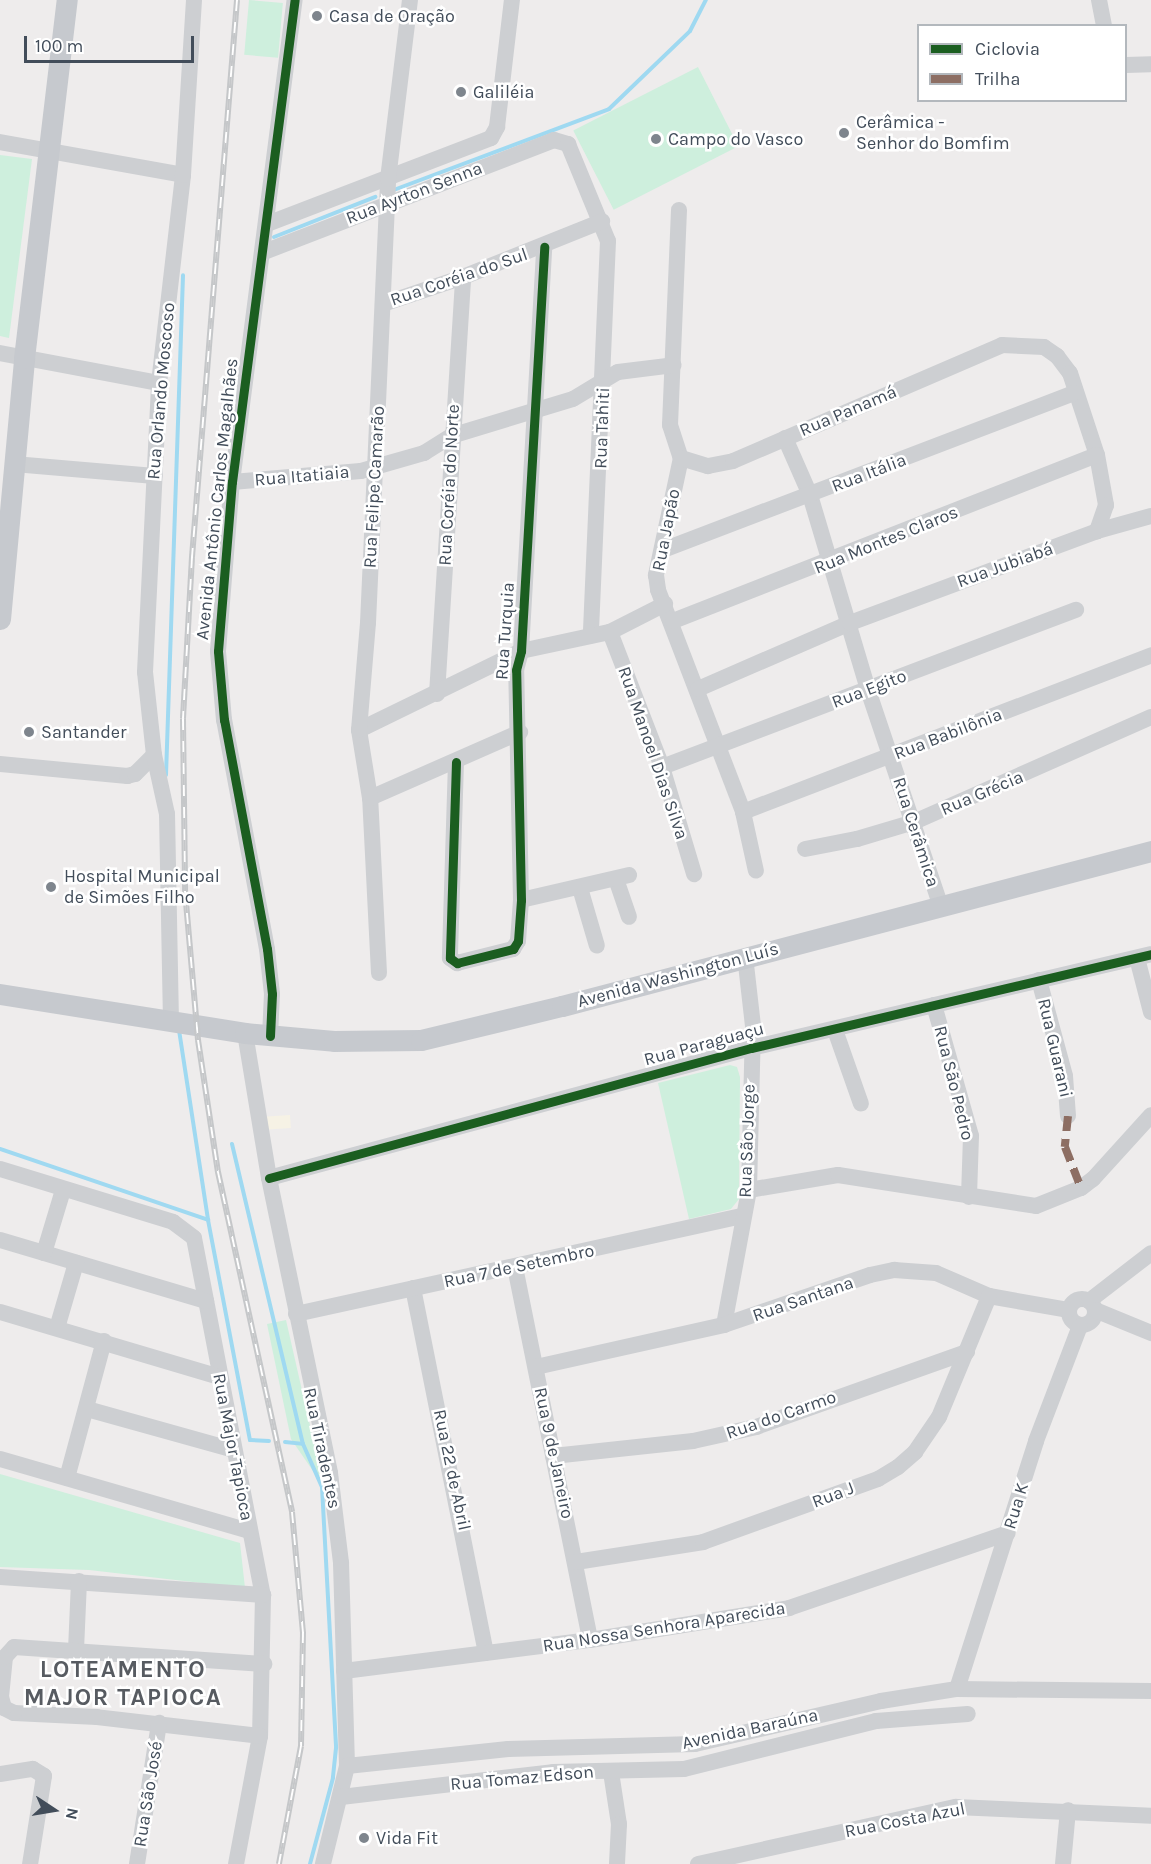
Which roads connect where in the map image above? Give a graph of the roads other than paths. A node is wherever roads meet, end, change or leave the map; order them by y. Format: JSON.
{"nodes":[{"id":1,"x":68,"y":0,"type":"edge"},
{"id":2,"x":194,"y":0,"type":"edge"},
{"id":3,"x":295,"y":0,"type":"edge"},
{"id":4,"x":410,"y":0,"type":"edge"},
{"id":5,"x":512,"y":0,"type":"edge"},
{"id":6,"x":1099,"y":0,"type":"edge"},
{"id":7,"x":1104,"y":24,"type":"edge"},
{"id":8,"x":1151,"y":64,"type":"edge"},
{"id":9,"x":1127,"y":65,"type":"edge"},
{"id":10,"x":0,"y":142,"type":"edge"},
{"id":11,"x":564,"y":142,"type":"joint"},
{"id":12,"x":50,"y":150,"type":"junction"},
{"id":13,"x":183,"y":175,"type":"junction"},
{"id":14,"x":388,"y":178,"type":"junction"},
{"id":15,"x":387,"y":203,"type":"junction"},
{"id":16,"x":679,"y":210,"type":"dead end"},
{"id":17,"x":602,"y":221,"type":"junction"},
{"id":18,"x":267,"y":224,"type":"junction"},
{"id":19,"x":544,"y":246,"type":"junction"},
{"id":20,"x":264,"y":252,"type":"junction"},
{"id":21,"x":463,"y":277,"type":"junction"},
{"id":22,"x":383,"y":304,"type":"junction"},
{"id":23,"x":0,"y":354,"type":"edge"},
{"id":24,"x":24,"y":358,"type":"junction"},
{"id":25,"x":674,"y":365,"type":"junction"},
{"id":26,"x":603,"y":379,"type":"junction"},
{"id":27,"x":159,"y":383,"type":"junction"},
{"id":28,"x":1074,"y":393,"type":"junction"},
{"id":29,"x":533,"y":413,"type":"junction"},
{"id":30,"x":451,"y":436,"type":"junction"},
{"id":31,"x":785,"y":438,"type":"junction"},
{"id":32,"x":1097,"y":455,"type":"junction"},
{"id":33,"x":681,"y":458,"type":"junction"},
{"id":34,"x":14,"y":464,"type":"junction"},
{"id":35,"x":375,"y":467,"type":"junction"},
{"id":36,"x":154,"y":476,"type":"junction"},
{"id":37,"x":232,"y":482,"type":"junction"},
{"id":38,"x":810,"y":495,"type":"junction"},
{"id":39,"x":1151,"y":516,"type":"edge"},
{"id":40,"x":1097,"y":531,"type":"junction"},
{"id":41,"x":663,"y":550,"type":"junction"},
{"id":42,"x":831,"y":562,"type":"junction"},
{"id":43,"x":665,"y":604,"type":"junction"},
{"id":44,"x":1076,"y":610,"type":"dead end"},
{"id":45,"x":0,"y":619,"type":"edge"},
{"id":46,"x":673,"y":621,"type":"junction"},
{"id":47,"x":850,"y":623,"type":"junction"},
{"id":48,"x":610,"y":632,"type":"junction"},
{"id":49,"x":591,"y":636,"type":"junction"},
{"id":50,"x":521,"y":651,"type":"junction"},
{"id":51,"x":1151,"y":655,"type":"edge"},
{"id":52,"x":698,"y":689,"type":"junction"},
{"id":53,"x":868,"y":690,"type":"junction"},
{"id":54,"x":437,"y":694,"type":"junction"},
{"id":55,"x":1151,"y":717,"type":"edge"},
{"id":56,"x":359,"y":730,"type":"junction"},
{"id":57,"x":520,"y":732,"type":"junction"},
{"id":58,"x":718,"y":746,"type":"junction"},
{"id":59,"x":154,"y":755,"type":"junction"},
{"id":60,"x":891,"y":757,"type":"junction"},
{"id":61,"x":456,"y":762,"type":"junction"},
{"id":62,"x":0,"y":764,"type":"edge"},
{"id":63,"x":662,"y":767,"type":"junction"},
{"id":64,"x":370,"y":798,"type":"junction"},
{"id":65,"x":743,"y":812,"type":"junction"},
{"id":66,"x":914,"y":822,"type":"junction"},
{"id":67,"x":805,"y":849,"type":"dead end"},
{"id":68,"x":1151,"y":852,"type":"edge"},
{"id":69,"x":756,"y":871,"type":"dead end"},
{"id":70,"x":694,"y":874,"type":"dead end"},
{"id":71,"x":580,"y":888,"type":"junction"},
{"id":72,"x":521,"y":900,"type":"junction"},
{"id":73,"x":941,"y":908,"type":"junction"},
{"id":74,"x":629,"y":917,"type":"dead end"},
{"id":75,"x":597,"y":946,"type":"dead end"},
{"id":76,"x":745,"y":956,"type":"junction"},
{"id":77,"x":1144,"y":956,"type":"edge"},
{"id":78,"x":379,"y":973,"type":"dead end"},
{"id":79,"x":1039,"y":980,"type":"junction"},
{"id":80,"x":0,"y":994,"type":"edge"},
{"id":81,"x":934,"y":1005,"type":"junction"},
{"id":82,"x":1151,"y":1012,"type":"edge"},
{"id":83,"x":183,"y":1024,"type":"junction"},
{"id":84,"x":835,"y":1030,"type":"junction"},
{"id":85,"x":245,"y":1033,"type":"junction"},
{"id":86,"x":270,"y":1036,"type":"junction"},
{"id":87,"x":751,"y":1048,"type":"junction"},
{"id":88,"x":861,"y":1104,"type":"dead end"},
{"id":89,"x":1151,"y":1115,"type":"edge"},
{"id":90,"x":1068,"y":1116,"type":"dead end"},
{"id":91,"x":0,"y":1169,"type":"edge"},
{"id":92,"x":269,"y":1178,"type":"junction"},
{"id":93,"x":63,"y":1190,"type":"junction"},
{"id":94,"x":749,"y":1190,"type":"junction"},
{"id":95,"x":969,"y":1197,"type":"junction"},
{"id":96,"x":743,"y":1216,"type":"junction"},
{"id":97,"x":0,"y":1240,"type":"edge"},
{"id":98,"x":44,"y":1253,"type":"junction"},
{"id":99,"x":1151,"y":1253,"type":"edge"},
{"id":100,"x":76,"y":1263,"type":"junction"},
{"id":101,"x":515,"y":1267,"type":"junction"},
{"id":102,"x":413,"y":1288,"type":"junction"},
{"id":103,"x":989,"y":1296,"type":"junction"},
{"id":104,"x":206,"y":1301,"type":"junction"},
{"id":105,"x":1092,"y":1305,"type":"junction"},
{"id":106,"x":1068,"y":1310,"type":"junction"},
{"id":107,"x":0,"y":1312,"type":"edge"},
{"id":108,"x":296,"y":1314,"type":"junction"},
{"id":109,"x":724,"y":1325,"type":"junction"},
{"id":110,"x":1080,"y":1326,"type":"junction"},
{"id":111,"x":57,"y":1328,"type":"junction"},
{"id":112,"x":1151,"y":1334,"type":"edge"},
{"id":113,"x":104,"y":1341,"type":"junction"},
{"id":114,"x":967,"y":1352,"type":"junction"},
{"id":115,"x":536,"y":1366,"type":"junction"},
{"id":116,"x":220,"y":1377,"type":"junction"},
{"id":117,"x":87,"y":1409,"type":"junction"},
{"id":118,"x":234,"y":1450,"type":"junction"},
{"id":119,"x":553,"y":1456,"type":"junction"},
{"id":120,"x":0,"y":1459,"type":"edge"},
{"id":121,"x":67,"y":1478,"type":"junction"},
{"id":122,"x":249,"y":1531,"type":"junction"},
{"id":123,"x":1008,"y":1533,"type":"junction"},
{"id":124,"x":576,"y":1562,"type":"junction"},
{"id":125,"x":0,"y":1577,"type":"edge"},
{"id":126,"x":79,"y":1581,"type":"junction"},
{"id":127,"x":263,"y":1595,"type":"junction"},
{"id":128,"x":590,"y":1640,"type":"junction"},
{"id":129,"x":76,"y":1650,"type":"junction"},
{"id":130,"x":486,"y":1653,"type":"junction"},
{"id":131,"x":2,"y":1657,"type":"edge"},
{"id":132,"x":264,"y":1664,"type":"junction"},
{"id":133,"x":344,"y":1671,"type":"junction"},
{"id":134,"x":957,"y":1689,"type":"junction"},
{"id":135,"x":1151,"y":1691,"type":"edge"},
{"id":136,"x":968,"y":1714,"type":"dead end"},
{"id":137,"x":159,"y":1723,"type":"junction"},
{"id":138,"x":260,"y":1736,"type":"junction"},
{"id":139,"x":347,"y":1766,"type":"junction"},
{"id":140,"x":611,"y":1772,"type":"junction"},
{"id":141,"x":0,"y":1774,"type":"edge"},
{"id":142,"x":341,"y":1797,"type":"junction"},
{"id":143,"x":1068,"y":1810,"type":"junction"},
{"id":144,"x":1151,"y":1816,"type":"edge"},
{"id":145,"x":759,"y":1858,"type":"edge"},
{"id":146,"x":30,"y":1864,"type":"edge"},
{"id":147,"x":136,"y":1864,"type":"edge"},
{"id":148,"x":236,"y":1864,"type":"edge"},
{"id":149,"x":323,"y":1864,"type":"edge"},
{"id":150,"x":617,"y":1864,"type":"edge"},
{"id":151,"x":698,"y":1864,"type":"edge"},
{"id":152,"x":1063,"y":1864,"type":"edge"}],
"edges":[{"from":1,"to":12,"type":"main road"},
{"from":2,"to":13,"type":"street","name":"Rua Orlando Moscoso"},
{"from":3,"to":18,"type":"street","name":"Avenida Antônio Carlos Magalhães"},
{"from":4,"to":14,"type":"street","name":"Rua Felipe Camarão"},
{"from":5,"to":14,"type":"street","name":"Rua Ayrton Senna"},
{"from":6,"to":7,"type":"street"},
{"from":8,"to":9,"type":"street"},
{"from":10,"to":12,"type":"street"},
{"from":11,"to":15,"type":"street","name":"Rua Ayrton Senna"},
{"from":11,"to":17,"type":"street","name":"Rua Tahiti"},
{"from":12,"to":13,"type":"street"},
{"from":12,"to":24,"type":"main road"},
{"from":13,"to":27,"type":"street","name":"Rua Orlando Moscoso"},
{"from":14,"to":15,"type":"street","name":"Rua Felipe Camarão"},
{"from":14,"to":18,"type":"street","name":"Rua Ayrton Senna"},
{"from":15,"to":20,"type":"street","name":"Rua Ayrton Senna"},
{"from":15,"to":22,"type":"street","name":"Rua Felipe Camarão"},
{"from":16,"to":25,"type":"street","name":"Rua Japão"},
{"from":17,"to":19,"type":"street","name":"Rua Coréia do Sul"},
{"from":17,"to":26,"type":"street","name":"Rua Tahiti"},
{"from":18,"to":20,"type":"street","name":"Avenida Antônio Carlos Magalhães"},
{"from":19,"to":21,"type":"street","name":"Rua Coréia do Sul"},
{"from":19,"to":29,"type":"street","name":"Rua Turquia"},
{"from":20,"to":37,"type":"street","name":"Avenida Antônio Carlos Magalhães"},
{"from":21,"to":22,"type":"street","name":"Rua Coréia do Sul"},
{"from":21,"to":30,"type":"street","name":"Rua Coréia do Norte"},
{"from":22,"to":35,"type":"street","name":"Rua Felipe Camarão"},
{"from":23,"to":24,"type":"street"},
{"from":24,"to":27,"type":"street"},
{"from":24,"to":34,"type":"main road"},
{"from":25,"to":26,"type":"street","name":"Rua Itatiaia"},
{"from":25,"to":33,"type":"street","name":"Rua Japão"},
{"from":26,"to":29,"type":"street","name":"Rua Itatiaia"},
{"from":26,"to":49,"type":"street","name":"Rua Tahiti"},
{"from":27,"to":36,"type":"street","name":"Rua Orlando Moscoso"},
{"from":28,"to":31,"type":"street","name":"Rua Panamá"},
{"from":28,"to":32,"type":"street"},
{"from":28,"to":38,"type":"street","name":"Rua Itália"},
{"from":29,"to":30,"type":"street","name":"Rua Itatiaia"},
{"from":29,"to":50,"type":"street","name":"Rua Turquia"},
{"from":30,"to":35,"type":"street","name":"Rua Itatiaia"},
{"from":30,"to":54,"type":"street","name":"Rua Coréia do Norte"},
{"from":31,"to":33,"type":"street","name":"Rua Panamá"},
{"from":31,"to":38,"type":"street","name":"Rua Cerâmica"},
{"from":32,"to":40,"type":"street"},
{"from":32,"to":42,"type":"street","name":"Rua Montes Claros"},
{"from":33,"to":41,"type":"street","name":"Rua Japão"},
{"from":34,"to":36,"type":"street"},
{"from":34,"to":45,"type":"main road"},
{"from":35,"to":37,"type":"street","name":"Rua Itatiaia"},
{"from":35,"to":56,"type":"street","name":"Rua Felipe Camarão"},
{"from":36,"to":59,"type":"street","name":"Rua Orlando Moscoso"},
{"from":37,"to":86,"type":"street","name":"Avenida Antônio Carlos Magalhães"},
{"from":38,"to":41,"type":"street","name":"Rua Itália"},
{"from":38,"to":42,"type":"street","name":"Rua Cerâmica"},
{"from":39,"to":40,"type":"street","name":"Rua Jubiabá"},
{"from":40,"to":47,"type":"street","name":"Rua Jubiabá"},
{"from":41,"to":43,"type":"street","name":"Rua Japão"},
{"from":42,"to":46,"type":"street","name":"Rua Montes Claros"},
{"from":42,"to":47,"type":"street","name":"Rua Cerâmica"},
{"from":43,"to":46,"type":"street","name":"Rua Japão"},
{"from":43,"to":48,"type":"street"},
{"from":44,"to":53,"type":"street","name":"Rua Egito"},
{"from":46,"to":52,"type":"street","name":"Rua Japão"},
{"from":47,"to":52,"type":"street","name":"Rua Jubiabá"},
{"from":47,"to":53,"type":"street","name":"Rua Cerâmica"},
{"from":48,"to":49,"type":"street"},
{"from":48,"to":63,"type":"street","name":"Rua Manoel Dias Silva"},
{"from":49,"to":50,"type":"street"},
{"from":50,"to":54,"type":"street"},
{"from":50,"to":57,"type":"street","name":"Rua Turquia"},
{"from":51,"to":60,"type":"street","name":"Rua Babilônia"},
{"from":52,"to":58,"type":"street","name":"Rua Japão"},
{"from":53,"to":58,"type":"street","name":"Rua Egito"},
{"from":53,"to":60,"type":"street","name":"Rua Cerâmica"},
{"from":54,"to":56,"type":"street"},
{"from":55,"to":66,"type":"street","name":"Rua Grécia"},
{"from":56,"to":64,"type":"street","name":"Rua Felipe Camarão"},
{"from":57,"to":61,"type":"street"},
{"from":57,"to":72,"type":"street","name":"Rua Turquia"},
{"from":58,"to":63,"type":"street","name":"Rua Egito"},
{"from":58,"to":65,"type":"street","name":"Rua Japão"},
{"from":59,"to":62,"type":"street"},
{"from":59,"to":83,"type":"street","name":"Rua Orlando Moscoso"},
{"from":60,"to":65,"type":"street","name":"Rua Babilônia"},
{"from":60,"to":66,"type":"street","name":"Rua Cerâmica"},
{"from":61,"to":64,"type":"street"},
{"from":61,"to":72,"type":"street","name":"Rua Turquia"},
{"from":63,"to":70,"type":"street","name":"Rua Manoel Dias Silva"},
{"from":64,"to":78,"type":"street","name":"Rua Felipe Camarão"},
{"from":65,"to":69,"type":"street","name":"Rua Japão"},
{"from":66,"to":67,"type":"street","name":"Rua Grécia"},
{"from":66,"to":73,"type":"street","name":"Rua Cerâmica"},
{"from":68,"to":73,"type":"main road","name":"Avenida Washington Luís"},
{"from":71,"to":72,"type":"street"},
{"from":71,"to":74,"type":"street"},
{"from":71,"to":75,"type":"street"},
{"from":73,"to":76,"type":"main road","name":"Avenida Washington Luís"},
{"from":76,"to":86,"type":"main road","name":"Avenida Washington Luís"},
{"from":76,"to":87,"type":"street","name":"Rua São Jorge"},
{"from":77,"to":79,"type":"street","name":"Rua Paraguaçu"},
{"from":77,"to":82,"type":"street"},
{"from":79,"to":81,"type":"street","name":"Rua Paraguaçu"},
{"from":79,"to":90,"type":"street","name":"Rua Guarani"},
{"from":80,"to":83,"type":"main road","name":"Avenida Washington Luís"},
{"from":81,"to":84,"type":"street","name":"Rua Paraguaçu"},
{"from":81,"to":95,"type":"street","name":"Rua São Pedro"},
{"from":83,"to":85,"type":"main road","name":"Avenida Washington Luís"},
{"from":84,"to":87,"type":"street","name":"Rua Paraguaçu"},
{"from":84,"to":88,"type":"street"},
{"from":85,"to":86,"type":"main road","name":"Avenida Washington Luís"},
{"from":85,"to":92,"type":"street","name":"Rua Tiradentes"},
{"from":87,"to":92,"type":"street","name":"Rua Paraguaçu"},
{"from":87,"to":94,"type":"street","name":"Rua São Jorge"},
{"from":89,"to":95,"type":"street"},
{"from":91,"to":93,"type":"street","name":"Rua Major Tapioca"},
{"from":92,"to":108,"type":"street","name":"Rua Tiradentes"},
{"from":93,"to":98,"type":"street"},
{"from":93,"to":104,"type":"street","name":"Rua Major Tapioca"},
{"from":94,"to":95,"type":"street"},
{"from":94,"to":96,"type":"street","name":"Rua São Jorge"},
{"from":96,"to":101,"type":"street","name":"Rua 7 de Setembro"},
{"from":96,"to":109,"type":"street","name":"Rua São Jorge"},
{"from":97,"to":98,"type":"street"},
{"from":98,"to":100,"type":"street"},
{"from":99,"to":105,"type":"street"},
{"from":100,"to":104,"type":"street"},
{"from":100,"to":111,"type":"street"},
{"from":101,"to":102,"type":"street","name":"Rua 7 de Setembro"},
{"from":101,"to":115,"type":"street","name":"Rua 9 de Janeiro"},
{"from":102,"to":108,"type":"street","name":"Rua 7 de Setembro"},
{"from":102,"to":130,"type":"street","name":"Rua 22 de Abril"},
{"from":103,"to":106,"type":"street","name":"Rua Santana"},
{"from":103,"to":109,"type":"street","name":"Rua Santana"},
{"from":103,"to":114,"type":"street","name":"Rua J"},
{"from":104,"to":116,"type":"street","name":"Rua Major Tapioca"},
{"from":105,"to":106,"type":"street"},
{"from":105,"to":110,"type":"street"},
{"from":105,"to":112,"type":"street"},
{"from":106,"to":110,"type":"street"},
{"from":107,"to":111,"type":"street"},
{"from":108,"to":133,"type":"street","name":"Rua Tiradentes"},
{"from":109,"to":115,"type":"street","name":"Rua Santana"},
{"from":110,"to":123,"type":"street","name":"Rua K"},
{"from":111,"to":113,"type":"street"},
{"from":113,"to":116,"type":"street"},
{"from":113,"to":117,"type":"street"},
{"from":114,"to":119,"type":"street","name":"Rua do Carmo"},
{"from":114,"to":124,"type":"street","name":"Rua J"},
{"from":115,"to":119,"type":"street","name":"Rua 9 de Janeiro"},
{"from":116,"to":118,"type":"street","name":"Rua Major Tapioca"},
{"from":117,"to":118,"type":"street"},
{"from":117,"to":121,"type":"street"},
{"from":118,"to":122,"type":"street","name":"Rua Major Tapioca"},
{"from":119,"to":124,"type":"street","name":"Rua 9 de Janeiro"},
{"from":120,"to":121,"type":"street"},
{"from":121,"to":122,"type":"street"},
{"from":122,"to":127,"type":"street","name":"Rua Major Tapioca"},
{"from":123,"to":128,"type":"street","name":"Rua Nossa Senhora Aparecida"},
{"from":123,"to":134,"type":"street","name":"Rua K"},
{"from":124,"to":128,"type":"street","name":"Rua 9 de Janeiro"},
{"from":125,"to":126,"type":"street"},
{"from":126,"to":127,"type":"street"},
{"from":126,"to":129,"type":"street"},
{"from":127,"to":132,"type":"street","name":"Rua Major Tapioca"},
{"from":128,"to":130,"type":"street","name":"Rua Nossa Senhora Aparecida"},
{"from":129,"to":131,"type":"street"},
{"from":129,"to":132,"type":"street"},
{"from":130,"to":133,"type":"street","name":"Rua Nossa Senhora Aparecida"},
{"from":131,"to":137,"type":"street"},
{"from":132,"to":138,"type":"street","name":"Rua Major Tapioca"},
{"from":133,"to":139,"type":"street","name":"Rua Tiradentes"},
{"from":134,"to":135,"type":"street","name":"Avenida Baraúna"},
{"from":134,"to":139,"type":"street","name":"Avenida Baraúna"},
{"from":136,"to":140,"type":"street"},
{"from":137,"to":138,"type":"street"},
{"from":137,"to":147,"type":"street","name":"Rua São José"},
{"from":138,"to":148,"type":"street","name":"Rua Major Tapioca"},
{"from":139,"to":142,"type":"street","name":"Rua Tiradentes"},
{"from":140,"to":142,"type":"street","name":"Rua Tomaz Edson"},
{"from":140,"to":150,"type":"street","name":"Rua Tomaz Edson"},
{"from":141,"to":146,"type":"street"},
{"from":142,"to":149,"type":"street","name":"Rua Tiradentes"},
{"from":143,"to":144,"type":"street","name":"Rua Costa Azul"},
{"from":143,"to":145,"type":"street","name":"Rua Costa Azul"},
{"from":143,"to":152,"type":"street"},
{"from":145,"to":151,"type":"street","name":"Rua Costa Azul"}]}
